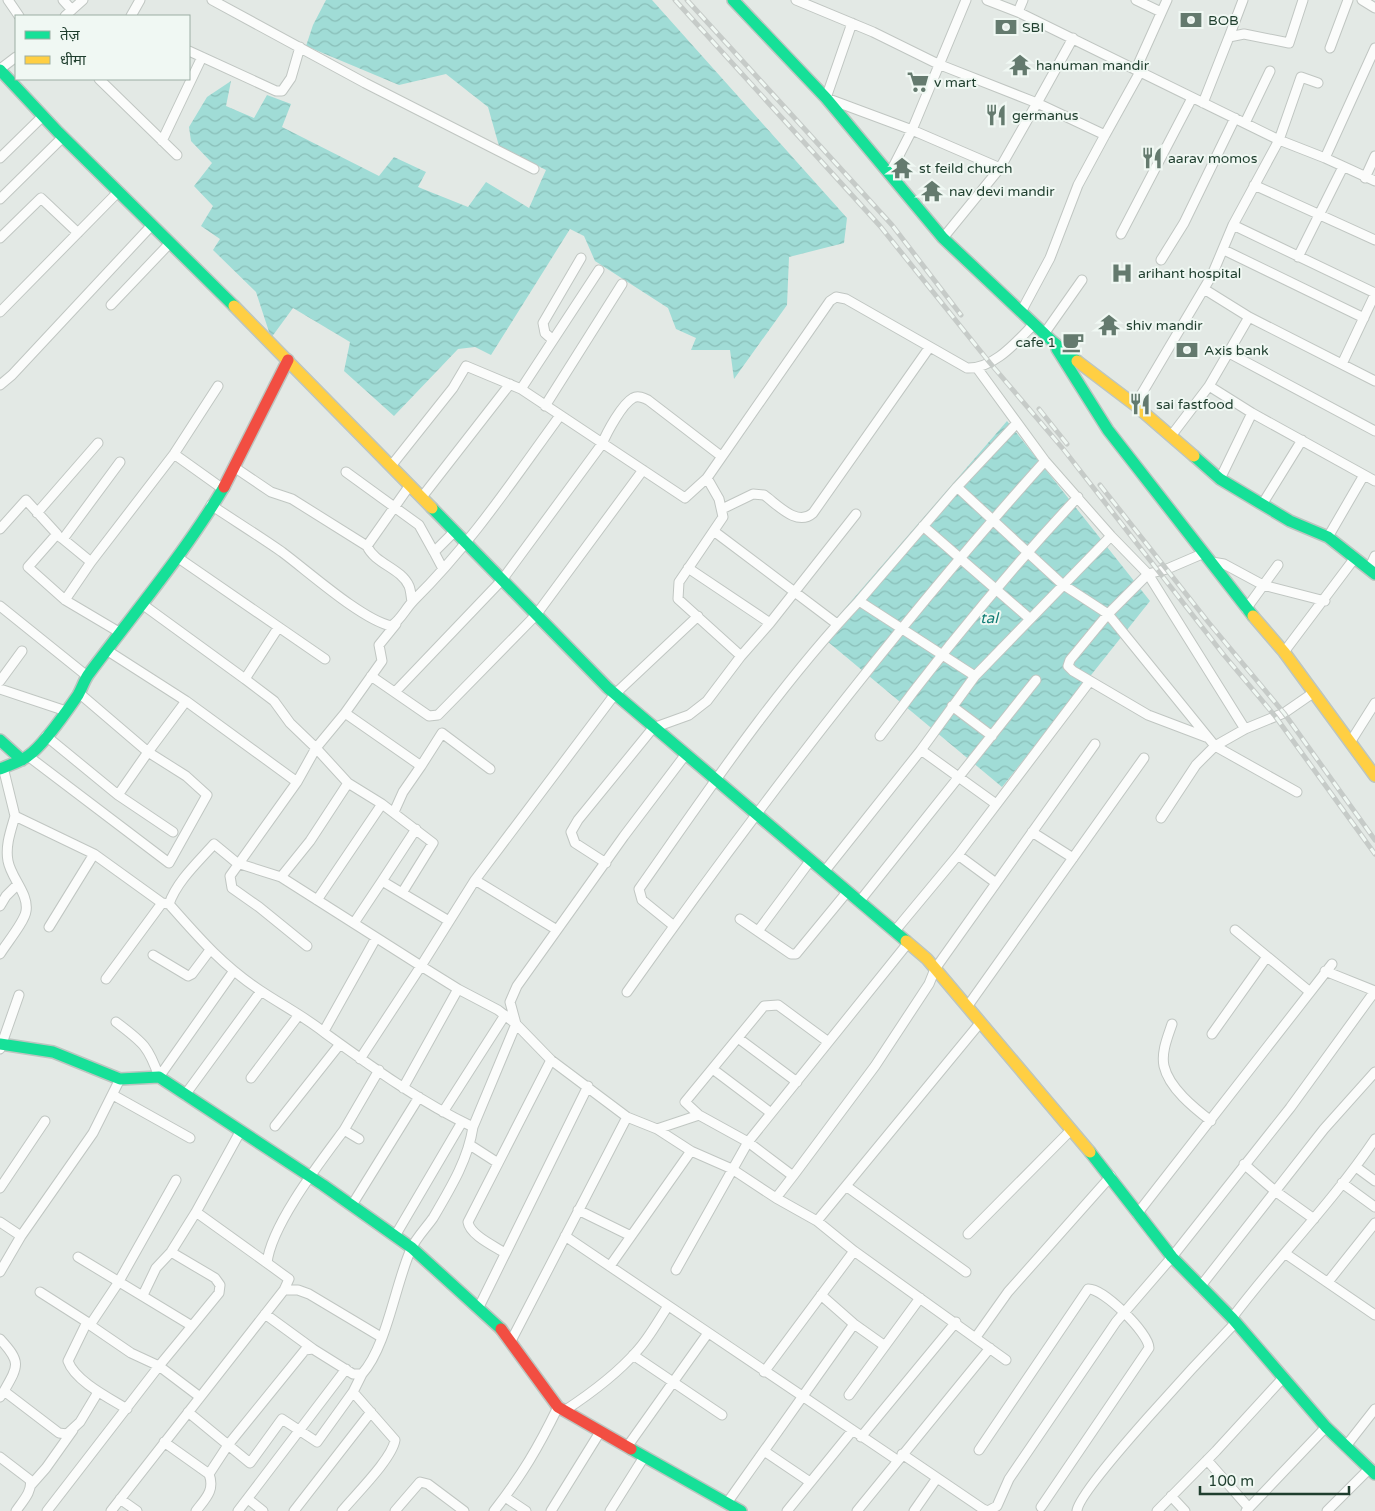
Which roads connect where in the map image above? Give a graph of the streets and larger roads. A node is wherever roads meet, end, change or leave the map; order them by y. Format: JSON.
{"nodes":[{"id":1,"x":8,"y":0,"type":"edge"},
{"id":2,"x":63,"y":0,"type":"edge"},
{"id":3,"x":83,"y":0,"type":"edge"},
{"id":4,"x":140,"y":0,"type":"edge"},
{"id":5,"x":212,"y":0,"type":"edge"},
{"id":6,"x":733,"y":0,"type":"edge"},
{"id":7,"x":796,"y":0,"type":"edge"},
{"id":8,"x":966,"y":0,"type":"edge"},
{"id":9,"x":987,"y":0,"type":"edge"},
{"id":10,"x":1023,"y":0,"type":"edge"},
{"id":11,"x":1136,"y":0,"type":"edge"},
{"id":12,"x":1166,"y":0,"type":"edge"},
{"id":13,"x":1243,"y":0,"type":"edge"},
{"id":14,"x":1304,"y":0,"type":"edge"},
{"id":15,"x":1348,"y":0,"type":"edge"},
{"id":16,"x":1362,"y":0,"type":"edge"},
{"id":17,"x":1375,"y":8,"type":"edge"},
{"id":18,"x":72,"y":10,"type":"junction"},
{"id":19,"x":1018,"y":12,"type":"junction"},
{"id":20,"x":1162,"y":12,"type":"junction"},
{"id":21,"x":18,"y":15,"type":"edge"},
{"id":22,"x":66,"y":15,"type":"edge"},
{"id":23,"x":132,"y":15,"type":"edge"},
{"id":24,"x":852,"y":23,"type":"junction"},
{"id":25,"x":1229,"y":37,"type":"junction"},
{"id":26,"x":1073,"y":38,"type":"junction"},
{"id":27,"x":300,"y":47,"type":"junction"},
{"id":28,"x":1375,"y":47,"type":"edge"},
{"id":29,"x":1330,"y":48,"type":"dead end"},
{"id":30,"x":190,"y":51,"type":"edge"},
{"id":31,"x":202,"y":57,"type":"junction"},
{"id":32,"x":15,"y":58,"type":"edge"},
{"id":33,"x":938,"y":64,"type":"junction"},
{"id":34,"x":0,"y":70,"type":"edge"},
{"id":35,"x":1138,"y":70,"type":"junction"},
{"id":36,"x":1270,"y":72,"type":"dead end"},
{"id":37,"x":100,"y":80,"type":"edge"},
{"id":38,"x":1318,"y":83,"type":"dead end"},
{"id":39,"x":826,"y":98,"type":"junction"},
{"id":40,"x":1192,"y":98,"type":"junction"},
{"id":41,"x":1203,"y":103,"type":"junction"},
{"id":42,"x":1037,"y":104,"type":"junction"},
{"id":43,"x":42,"y":116,"type":"junction"},
{"id":44,"x":1235,"y":118,"type":"junction"},
{"id":45,"x":1246,"y":124,"type":"junction"},
{"id":46,"x":912,"y":130,"type":"junction"},
{"id":47,"x":1105,"y":134,"type":"junction"},
{"id":48,"x":63,"y":138,"type":"junction"},
{"id":49,"x":1278,"y":140,"type":"junction"},
{"id":50,"x":162,"y":141,"type":"junction"},
{"id":51,"x":177,"y":155,"type":"dead end"},
{"id":52,"x":1375,"y":156,"type":"edge"},
{"id":53,"x":0,"y":158,"type":"edge"},
{"id":54,"x":1325,"y":158,"type":"junction"},
{"id":55,"x":1343,"y":167,"type":"junction"},
{"id":56,"x":1000,"y":168,"type":"junction"},
{"id":57,"x":534,"y":169,"type":"dead end"},
{"id":58,"x":890,"y":173,"type":"junction"},
{"id":59,"x":1365,"y":178,"type":"junction"},
{"id":60,"x":1375,"y":181,"type":"edge"},
{"id":61,"x":1254,"y":185,"type":"junction"},
{"id":62,"x":118,"y":192,"type":"junction"},
{"id":63,"x":0,"y":199,"type":"edge"},
{"id":64,"x":1319,"y":215,"type":"junction"},
{"id":65,"x":152,"y":225,"type":"junction"},
{"id":66,"x":1233,"y":225,"type":"junction"},
{"id":67,"x":78,"y":233,"type":"junction"},
{"id":68,"x":1121,"y":234,"type":"dead end"},
{"id":69,"x":0,"y":238,"type":"edge"},
{"id":70,"x":943,"y":238,"type":"junction"},
{"id":71,"x":1375,"y":240,"type":"edge"},
{"id":72,"x":170,"y":244,"type":"junction"},
{"id":73,"x":1224,"y":250,"type":"junction"},
{"id":74,"x":1298,"y":257,"type":"junction"},
{"id":75,"x":581,"y":258,"type":"dead end"},
{"id":76,"x":1161,"y":260,"type":"dead end"},
{"id":77,"x":599,"y":270,"type":"dead end"},
{"id":78,"x":1082,"y":280,"type":"dead end"},
{"id":79,"x":622,"y":284,"type":"dead end"},
{"id":80,"x":1204,"y":290,"type":"junction"},
{"id":81,"x":1375,"y":294,"type":"edge"},
{"id":82,"x":111,"y":305,"type":"dead end"},
{"id":83,"x":0,"y":312,"type":"edge"},
{"id":84,"x":1021,"y":312,"type":"junction"},
{"id":85,"x":1249,"y":317,"type":"junction"},
{"id":86,"x":1364,"y":318,"type":"junction"},
{"id":87,"x":1034,"y":324,"type":"junction"},
{"id":88,"x":1048,"y":337,"type":"junction"},
{"id":89,"x":553,"y":340,"type":"junction"},
{"id":90,"x":929,"y":348,"type":"junction"},
{"id":91,"x":1229,"y":353,"type":"junction"},
{"id":92,"x":288,"y":360,"type":"junction"},
{"id":93,"x":1342,"y":364,"type":"junction"},
{"id":94,"x":976,"y":368,"type":"junction"},
{"id":95,"x":1375,"y":382,"type":"edge"},
{"id":96,"x":510,"y":384,"type":"junction"},
{"id":97,"x":0,"y":385,"type":"edge"},
{"id":98,"x":218,"y":386,"type":"dead end"},
{"id":99,"x":1209,"y":386,"type":"junction"},
{"id":100,"x":521,"y":389,"type":"junction"},
{"id":101,"x":1135,"y":405,"type":"junction"},
{"id":102,"x":545,"y":406,"type":"junction"},
{"id":103,"x":1252,"y":413,"type":"junction"},
{"id":104,"x":560,"y":417,"type":"junction"},
{"id":105,"x":1016,"y":424,"type":"junction"},
{"id":106,"x":1375,"y":431,"type":"edge"},
{"id":107,"x":1171,"y":436,"type":"junction"},
{"id":108,"x":1302,"y":440,"type":"junction"},
{"id":109,"x":98,"y":443,"type":"dead end"},
{"id":110,"x":602,"y":444,"type":"junction"},
{"id":111,"x":174,"y":454,"type":"junction"},
{"id":112,"x":721,"y":456,"type":"junction"},
{"id":113,"x":1045,"y":461,"type":"junction"},
{"id":114,"x":120,"y":462,"type":"dead end"},
{"id":115,"x":391,"y":466,"type":"junction"},
{"id":116,"x":234,"y":467,"type":"junction"},
{"id":117,"x":643,"y":470,"type":"junction"},
{"id":118,"x":346,"y":472,"type":"dead end"},
{"id":119,"x":1364,"y":474,"type":"junction"},
{"id":120,"x":707,"y":478,"type":"junction"},
{"id":121,"x":1220,"y":479,"type":"junction"},
{"id":122,"x":1375,"y":481,"type":"edge"},
{"id":123,"x":410,"y":485,"type":"junction"},
{"id":124,"x":957,"y":487,"type":"junction"},
{"id":125,"x":223,"y":488,"type":"junction"},
{"id":126,"x":422,"y":497,"type":"junction"},
{"id":127,"x":1078,"y":497,"type":"junction"},
{"id":128,"x":1264,"y":503,"type":"junction"},
{"id":129,"x":211,"y":505,"type":"junction"},
{"id":130,"x":396,"y":508,"type":"junction"},
{"id":131,"x":722,"y":509,"type":"junction"},
{"id":132,"x":37,"y":513,"type":"junction"},
{"id":133,"x":856,"y":514,"type":"dead end"},
{"id":134,"x":992,"y":520,"type":"junction"},
{"id":135,"x":923,"y":526,"type":"junction"},
{"id":136,"x":0,"y":529,"type":"edge"},
{"id":137,"x":455,"y":532,"type":"junction"},
{"id":138,"x":715,"y":532,"type":"junction"},
{"id":139,"x":1111,"y":536,"type":"junction"},
{"id":140,"x":60,"y":537,"type":"junction"},
{"id":141,"x":1328,"y":538,"type":"junction"},
{"id":142,"x":467,"y":544,"type":"junction"},
{"id":143,"x":367,"y":546,"type":"junction"},
{"id":144,"x":1027,"y":551,"type":"junction"},
{"id":145,"x":434,"y":552,"type":"junction"},
{"id":146,"x":1202,"y":554,"type":"junction"},
{"id":147,"x":1375,"y":556,"type":"edge"},
{"id":148,"x":177,"y":557,"type":"junction"},
{"id":149,"x":960,"y":558,"type":"junction"},
{"id":150,"x":1354,"y":559,"type":"junction"},
{"id":151,"x":91,"y":562,"type":"junction"},
{"id":152,"x":1212,"y":562,"type":"junction"},
{"id":153,"x":1278,"y":565,"type":"dead end"},
{"id":154,"x":688,"y":568,"type":"junction"},
{"id":155,"x":443,"y":569,"type":"junction"},
{"id":156,"x":1372,"y":572,"type":"edge"},
{"id":157,"x":1148,"y":574,"type":"junction"},
{"id":158,"x":502,"y":580,"type":"junction"},
{"id":159,"x":1062,"y":584,"type":"junction"},
{"id":160,"x":1263,"y":585,"type":"junction"},
{"id":161,"x":995,"y":589,"type":"junction"},
{"id":162,"x":795,"y":590,"type":"junction"},
{"id":163,"x":65,"y":600,"type":"junction"},
{"id":164,"x":859,"y":601,"type":"junction"},
{"id":165,"x":1324,"y":601,"type":"junction"},
{"id":166,"x":412,"y":602,"type":"junction"},
{"id":167,"x":142,"y":604,"type":"junction"},
{"id":168,"x":0,"y":606,"type":"edge"},
{"id":169,"x":1246,"y":609,"type":"junction"},
{"id":170,"x":1108,"y":614,"type":"junction"},
{"id":171,"x":536,"y":615,"type":"junction"},
{"id":172,"x":698,"y":616,"type":"junction"},
{"id":173,"x":1029,"y":618,"type":"junction"},
{"id":174,"x":397,"y":622,"type":"junction"},
{"id":175,"x":770,"y":623,"type":"junction"},
{"id":176,"x":837,"y":624,"type":"junction"},
{"id":177,"x":278,"y":628,"type":"junction"},
{"id":178,"x":902,"y":629,"type":"junction"},
{"id":179,"x":119,"y":632,"type":"junction"},
{"id":180,"x":22,"y":651,"type":"dead end"},
{"id":181,"x":108,"y":652,"type":"junction"},
{"id":182,"x":1284,"y":652,"type":"junction"},
{"id":183,"x":942,"y":653,"type":"junction"},
{"id":184,"x":741,"y":656,"type":"junction"},
{"id":185,"x":325,"y":659,"type":"dead end"},
{"id":186,"x":87,"y":676,"type":"junction"},
{"id":187,"x":371,"y":676,"type":"junction"},
{"id":188,"x":975,"y":676,"type":"junction"},
{"id":189,"x":245,"y":679,"type":"junction"},
{"id":190,"x":1036,"y":680,"type":"dead end"},
{"id":191,"x":0,"y":681,"type":"edge"},
{"id":192,"x":1090,"y":681,"type":"junction"},
{"id":193,"x":0,"y":689,"type":"edge"},
{"id":194,"x":80,"y":692,"type":"junction"},
{"id":195,"x":395,"y":692,"type":"junction"},
{"id":196,"x":1313,"y":693,"type":"junction"},
{"id":197,"x":615,"y":694,"type":"junction"},
{"id":198,"x":186,"y":701,"type":"junction"},
{"id":199,"x":1375,"y":703,"type":"edge"},
{"id":200,"x":952,"y":706,"type":"junction"},
{"id":201,"x":66,"y":711,"type":"junction"},
{"id":202,"x":345,"y":713,"type":"junction"},
{"id":203,"x":653,"y":728,"type":"junction"},
{"id":204,"x":1245,"y":729,"type":"junction"},
{"id":205,"x":46,"y":736,"type":"junction"},
{"id":206,"x":880,"y":736,"type":"dead end"},
{"id":207,"x":992,"y":736,"type":"junction"},
{"id":208,"x":0,"y":740,"type":"edge"},
{"id":209,"x":1351,"y":741,"type":"junction"},
{"id":210,"x":1212,"y":742,"type":"junction"},
{"id":211,"x":1095,"y":744,"type":"dead end"},
{"id":212,"x":316,"y":748,"type":"junction"},
{"id":213,"x":921,"y":750,"type":"junction"},
{"id":214,"x":148,"y":752,"type":"junction"},
{"id":215,"x":686,"y":754,"type":"junction"},
{"id":216,"x":25,"y":758,"type":"junction"},
{"id":217,"x":1144,"y":758,"type":"dead end"},
{"id":218,"x":421,"y":766,"type":"junction"},
{"id":219,"x":1,"y":768,"type":"edge"},
{"id":220,"x":490,"y":769,"type":"dead end"},
{"id":221,"x":1375,"y":776,"type":"edge"},
{"id":222,"x":960,"y":777,"type":"junction"},
{"id":223,"x":714,"y":779,"type":"junction"},
{"id":224,"x":297,"y":782,"type":"junction"},
{"id":225,"x":348,"y":783,"type":"junction"},
{"id":226,"x":1296,"y":792,"type":"dead end"},
{"id":227,"x":118,"y":795,"type":"junction"},
{"id":228,"x":382,"y":804,"type":"junction"},
{"id":229,"x":996,"y":804,"type":"junction"},
{"id":230,"x":394,"y":812,"type":"junction"},
{"id":231,"x":755,"y":814,"type":"junction"},
{"id":232,"x":15,"y":816,"type":"junction"},
{"id":233,"x":1161,"y":818,"type":"dead end"},
{"id":234,"x":416,"y":829,"type":"junction"},
{"id":235,"x":172,"y":832,"type":"dead end"},
{"id":236,"x":1032,"y":832,"type":"junction"},
{"id":237,"x":94,"y":854,"type":"junction"},
{"id":238,"x":958,"y":855,"type":"junction"},
{"id":239,"x":1073,"y":858,"type":"junction"},
{"id":240,"x":810,"y":861,"type":"junction"},
{"id":241,"x":237,"y":863,"type":"junction"},
{"id":242,"x":606,"y":863,"type":"junction"},
{"id":243,"x":824,"y":872,"type":"junction"},
{"id":244,"x":282,"y":878,"type":"junction"},
{"id":245,"x":475,"y":880,"type":"junction"},
{"id":246,"x":382,"y":881,"type":"junction"},
{"id":247,"x":18,"y":884,"type":"junction"},
{"id":248,"x":996,"y":884,"type":"junction"},
{"id":249,"x":402,"y":892,"type":"junction"},
{"id":250,"x":847,"y":892,"type":"junction"},
{"id":251,"x":317,"y":900,"type":"junction"},
{"id":252,"x":860,"y":902,"type":"junction"},
{"id":253,"x":166,"y":903,"type":"junction"},
{"id":254,"x":0,"y":906,"type":"edge"},
{"id":255,"x":740,"y":919,"type":"dead end"},
{"id":256,"x":449,"y":921,"type":"junction"},
{"id":257,"x":354,"y":923,"type":"junction"},
{"id":258,"x":49,"y":926,"type":"dead end"},
{"id":259,"x":674,"y":926,"type":"junction"},
{"id":260,"x":557,"y":930,"type":"junction"},
{"id":261,"x":1234,"y":930,"type":"dead end"},
{"id":262,"x":758,"y":931,"type":"junction"},
{"id":263,"x":894,"y":932,"type":"junction"},
{"id":264,"x":376,"y":938,"type":"junction"},
{"id":265,"x":908,"y":943,"type":"junction"},
{"id":266,"x":307,"y":946,"type":"dead end"},
{"id":267,"x":210,"y":950,"type":"junction"},
{"id":268,"x":0,"y":954,"type":"edge"},
{"id":269,"x":153,"y":955,"type":"dead end"},
{"id":270,"x":1266,"y":958,"type":"junction"},
{"id":271,"x":421,"y":966,"type":"junction"},
{"id":272,"x":935,"y":969,"type":"junction"},
{"id":273,"x":233,"y":972,"type":"junction"},
{"id":274,"x":106,"y":979,"type":"dead end"},
{"id":275,"x":458,"y":989,"type":"junction"},
{"id":276,"x":261,"y":991,"type":"junction"},
{"id":277,"x":1375,"y":991,"type":"edge"},
{"id":278,"x":627,"y":992,"type":"dead end"},
{"id":279,"x":1310,"y":992,"type":"junction"},
{"id":280,"x":20,"y":994,"type":"dead end"},
{"id":281,"x":510,"y":1002,"type":"junction"},
{"id":282,"x":967,"y":1007,"type":"junction"},
{"id":283,"x":502,"y":1013,"type":"junction"},
{"id":284,"x":298,"y":1016,"type":"junction"},
{"id":285,"x":116,"y":1022,"type":"dead end"},
{"id":286,"x":980,"y":1022,"type":"junction"},
{"id":287,"x":516,"y":1024,"type":"junction"},
{"id":288,"x":1172,"y":1024,"type":"dead end"},
{"id":289,"x":324,"y":1032,"type":"junction"},
{"id":290,"x":1212,"y":1034,"type":"dead end"},
{"id":291,"x":738,"y":1038,"type":"junction"},
{"id":292,"x":827,"y":1041,"type":"junction"},
{"id":293,"x":340,"y":1044,"type":"junction"},
{"id":294,"x":1,"y":1046,"type":"edge"},
{"id":295,"x":360,"y":1060,"type":"junction"},
{"id":296,"x":552,"y":1060,"type":"junction"},
{"id":297,"x":379,"y":1070,"type":"junction"},
{"id":298,"x":714,"y":1070,"type":"junction"},
{"id":299,"x":1375,"y":1072,"type":"edge"},
{"id":300,"x":158,"y":1077,"type":"junction"},
{"id":301,"x":251,"y":1078,"type":"dead end"},
{"id":302,"x":120,"y":1079,"type":"junction"},
{"id":303,"x":796,"y":1082,"type":"junction"},
{"id":304,"x":588,"y":1086,"type":"junction"},
{"id":305,"x":403,"y":1088,"type":"junction"},
{"id":306,"x":113,"y":1095,"type":"junction"},
{"id":307,"x":186,"y":1095,"type":"junction"},
{"id":308,"x":419,"y":1097,"type":"junction"},
{"id":309,"x":443,"y":1112,"type":"junction"},
{"id":310,"x":771,"y":1113,"type":"junction"},
{"id":311,"x":699,"y":1115,"type":"junction"},
{"id":312,"x":627,"y":1117,"type":"junction"},
{"id":313,"x":45,"y":1121,"type":"dead end"},
{"id":314,"x":1211,"y":1121,"type":"junction"},
{"id":315,"x":462,"y":1122,"type":"junction"},
{"id":316,"x":275,"y":1126,"type":"dead end"},
{"id":317,"x":473,"y":1127,"type":"junction"},
{"id":318,"x":658,"y":1129,"type":"junction"},
{"id":319,"x":344,"y":1130,"type":"junction"},
{"id":320,"x":1071,"y":1130,"type":"junction"},
{"id":321,"x":240,"y":1132,"type":"junction"},
{"id":322,"x":190,"y":1138,"type":"dead end"},
{"id":323,"x":359,"y":1139,"type":"dead end"},
{"id":324,"x":1375,"y":1139,"type":"edge"},
{"id":325,"x":748,"y":1142,"type":"junction"},
{"id":326,"x":470,"y":1146,"type":"junction"},
{"id":327,"x":691,"y":1151,"type":"junction"},
{"id":328,"x":498,"y":1163,"type":"junction"},
{"id":329,"x":1244,"y":1164,"type":"junction"},
{"id":330,"x":1356,"y":1167,"type":"junction"},
{"id":331,"x":732,"y":1169,"type":"junction"},
{"id":332,"x":793,"y":1176,"type":"junction"},
{"id":333,"x":1111,"y":1176,"type":"junction"},
{"id":334,"x":311,"y":1177,"type":"junction"},
{"id":335,"x":176,"y":1180,"type":"dead end"},
{"id":336,"x":1375,"y":1181,"type":"edge"},
{"id":337,"x":1342,"y":1183,"type":"junction"},
{"id":338,"x":846,"y":1186,"type":"junction"},
{"id":339,"x":0,"y":1188,"type":"edge"},
{"id":340,"x":1275,"y":1191,"type":"junction"},
{"id":341,"x":776,"y":1198,"type":"junction"},
{"id":342,"x":352,"y":1205,"type":"junction"},
{"id":343,"x":1375,"y":1207,"type":"edge"},
{"id":344,"x":578,"y":1210,"type":"junction"},
{"id":345,"x":196,"y":1212,"type":"junction"},
{"id":346,"x":1137,"y":1214,"type":"junction"},
{"id":347,"x":1314,"y":1219,"type":"junction"},
{"id":348,"x":817,"y":1221,"type":"junction"},
{"id":349,"x":0,"y":1222,"type":"edge"},
{"id":350,"x":1375,"y":1222,"type":"edge"},
{"id":351,"x":968,"y":1234,"type":"dead end"},
{"id":352,"x":21,"y":1236,"type":"junction"},
{"id":353,"x":395,"y":1236,"type":"junction"},
{"id":354,"x":565,"y":1236,"type":"junction"},
{"id":355,"x":631,"y":1236,"type":"junction"},
{"id":356,"x":412,"y":1248,"type":"junction"},
{"id":357,"x":854,"y":1251,"type":"junction"},
{"id":358,"x":171,"y":1252,"type":"junction"},
{"id":359,"x":505,"y":1254,"type":"junction"},
{"id":360,"x":1286,"y":1254,"type":"junction"},
{"id":361,"x":78,"y":1257,"type":"dead end"},
{"id":362,"x":1172,"y":1257,"type":"junction"},
{"id":363,"x":268,"y":1263,"type":"junction"},
{"id":364,"x":610,"y":1266,"type":"junction"},
{"id":365,"x":676,"y":1270,"type":"dead end"},
{"id":366,"x":0,"y":1272,"type":"edge"},
{"id":367,"x":966,"y":1272,"type":"dead end"},
{"id":368,"x":1328,"y":1282,"type":"junction"},
{"id":369,"x":118,"y":1283,"type":"junction"},
{"id":370,"x":1200,"y":1287,"type":"junction"},
{"id":371,"x":284,"y":1290,"type":"junction"},
{"id":372,"x":40,"y":1292,"type":"dead end"},
{"id":373,"x":143,"y":1295,"type":"junction"},
{"id":374,"x":821,"y":1295,"type":"junction"},
{"id":375,"x":920,"y":1298,"type":"junction"},
{"id":376,"x":668,"y":1306,"type":"junction"},
{"id":377,"x":479,"y":1307,"type":"junction"},
{"id":378,"x":1124,"y":1313,"type":"junction"},
{"id":379,"x":265,"y":1314,"type":"junction"},
{"id":380,"x":1375,"y":1315,"type":"edge"},
{"id":381,"x":1234,"y":1320,"type":"junction"},
{"id":382,"x":956,"y":1322,"type":"junction"},
{"id":383,"x":89,"y":1323,"type":"junction"},
{"id":384,"x":854,"y":1324,"type":"junction"},
{"id":385,"x":192,"y":1326,"type":"junction"},
{"id":386,"x":708,"y":1333,"type":"junction"},
{"id":387,"x":381,"y":1337,"type":"junction"},
{"id":388,"x":976,"y":1337,"type":"junction"},
{"id":389,"x":0,"y":1339,"type":"edge"},
{"id":390,"x":511,"y":1341,"type":"junction"},
{"id":391,"x":885,"y":1346,"type":"junction"},
{"id":392,"x":990,"y":1348,"type":"junction"},
{"id":393,"x":312,"y":1349,"type":"junction"},
{"id":394,"x":633,"y":1355,"type":"junction"},
{"id":395,"x":1006,"y":1360,"type":"dead end"},
{"id":396,"x":159,"y":1366,"type":"junction"},
{"id":397,"x":346,"y":1369,"type":"junction"},
{"id":398,"x":764,"y":1372,"type":"junction"},
{"id":399,"x":362,"y":1374,"type":"junction"},
{"id":400,"x":1283,"y":1378,"type":"junction"},
{"id":401,"x":672,"y":1382,"type":"junction"},
{"id":402,"x":98,"y":1392,"type":"junction"},
{"id":403,"x":353,"y":1392,"type":"junction"},
{"id":404,"x":2,"y":1394,"type":"edge"},
{"id":405,"x":849,"y":1395,"type":"dead end"},
{"id":406,"x":200,"y":1396,"type":"junction"},
{"id":407,"x":802,"y":1398,"type":"junction"},
{"id":408,"x":127,"y":1409,"type":"junction"},
{"id":409,"x":561,"y":1409,"type":"junction"},
{"id":410,"x":1375,"y":1409,"type":"edge"},
{"id":411,"x":188,"y":1412,"type":"junction"},
{"id":412,"x":371,"y":1412,"type":"junction"},
{"id":413,"x":722,"y":1416,"type":"dead end"},
{"id":414,"x":1326,"y":1428,"type":"junction"},
{"id":415,"x":73,"y":1430,"type":"junction"},
{"id":416,"x":852,"y":1431,"type":"junction"},
{"id":417,"x":299,"y":1432,"type":"junction"},
{"id":418,"x":600,"y":1432,"type":"junction"},
{"id":419,"x":861,"y":1437,"type":"junction"},
{"id":420,"x":164,"y":1442,"type":"junction"},
{"id":421,"x":228,"y":1445,"type":"junction"},
{"id":422,"x":1346,"y":1446,"type":"junction"},
{"id":423,"x":627,"y":1447,"type":"junction"},
{"id":424,"x":979,"y":1450,"type":"dead end"},
{"id":425,"x":764,"y":1451,"type":"junction"},
{"id":426,"x":0,"y":1457,"type":"edge"},
{"id":427,"x":644,"y":1457,"type":"junction"},
{"id":428,"x":900,"y":1457,"type":"junction"},
{"id":429,"x":1207,"y":1460,"type":"junction"},
{"id":430,"x":1372,"y":1471,"type":"edge"},
{"id":431,"x":209,"y":1474,"type":"junction"},
{"id":432,"x":937,"y":1478,"type":"junction"},
{"id":433,"x":810,"y":1482,"type":"junction"},
{"id":434,"x":31,"y":1485,"type":"junction"},
{"id":435,"x":1171,"y":1496,"type":"junction"},
{"id":436,"x":505,"y":1497,"type":"junction"},
{"id":437,"x":120,"y":1499,"type":"junction"},
{"id":438,"x":248,"y":1499,"type":"junction"},
{"id":439,"x":727,"y":1503,"type":"junction"},
{"id":440,"x":1041,"y":1507,"type":"dead end"},
{"id":441,"x":1247,"y":1509,"type":"edge"},
{"id":442,"x":16,"y":1511,"type":"edge"},
{"id":443,"x":47,"y":1511,"type":"edge"},
{"id":444,"x":111,"y":1511,"type":"edge"},
{"id":445,"x":137,"y":1511,"type":"edge"},
{"id":446,"x":196,"y":1511,"type":"edge"},
{"id":447,"x":238,"y":1511,"type":"edge"},
{"id":448,"x":263,"y":1511,"type":"edge"},
{"id":449,"x":294,"y":1511,"type":"edge"},
{"id":450,"x":342,"y":1511,"type":"edge"},
{"id":451,"x":395,"y":1511,"type":"edge"},
{"id":452,"x":464,"y":1511,"type":"edge"},
{"id":453,"x":494,"y":1511,"type":"edge"},
{"id":454,"x":526,"y":1511,"type":"edge"},
{"id":455,"x":551,"y":1511,"type":"edge"},
{"id":456,"x":610,"y":1511,"type":"edge"},
{"id":457,"x":741,"y":1511,"type":"edge"},
{"id":458,"x":787,"y":1511,"type":"edge"},
{"id":459,"x":856,"y":1511,"type":"edge"},
{"id":460,"x":914,"y":1511,"type":"edge"},
{"id":461,"x":1077,"y":1511,"type":"edge"},
{"id":462,"x":1156,"y":1511,"type":"edge"},
{"id":463,"x":1184,"y":1511,"type":"edge"},
{"id":464,"x":1326,"y":1511,"type":"edge"}],
"edges":[{"from":1,"to":21,"type":"street"},
{"from":2,"to":18,"type":"street"},
{"from":3,"to":18,"type":"street"},
{"from":4,"to":23,"type":"street"},
{"from":5,"to":27,"type":"street"},
{"from":6,"to":39,"type":"street"},
{"from":7,"to":24,"type":"street"},
{"from":8,"to":33,"type":"street"},
{"from":9,"to":19,"type":"street"},
{"from":10,"to":19,"type":"street"},
{"from":11,"to":20,"type":"street"},
{"from":12,"to":20,"type":"street"},
{"from":13,"to":25,"type":"street"},
{"from":14,"to":25,"type":"street"},
{"from":15,"to":29,"type":"street"},
{"from":16,"to":17,"type":"street"},
{"from":18,"to":22,"type":"street"},
{"from":19,"to":26,"type":"street"},
{"from":20,"to":35,"type":"street"},
{"from":24,"to":33,"type":"street"},
{"from":24,"to":39,"type":"street"},
{"from":25,"to":41,"type":"street"},
{"from":26,"to":35,"type":"street"},
{"from":26,"to":42,"type":"street"},
{"from":27,"to":31,"type":"street"},
{"from":27,"to":57,"type":"street"},
{"from":28,"to":54,"type":"street"},
{"from":30,"to":31,"type":"street"},
{"from":31,"to":50,"type":"street"},
{"from":32,"to":34,"type":"street"},
{"from":33,"to":42,"type":"street"},
{"from":33,"to":46,"type":"street"},
{"from":34,"to":43,"type":"street"},
{"from":35,"to":40,"type":"street"},
{"from":35,"to":47,"type":"street"},
{"from":36,"to":45,"type":"street"},
{"from":37,"to":50,"type":"street"},
{"from":38,"to":49,"type":"street"},
{"from":39,"to":46,"type":"street"},
{"from":39,"to":58,"type":"street"},
{"from":40,"to":41,"type":"street"},
{"from":40,"to":68,"type":"street"},
{"from":41,"to":44,"type":"street"},
{"from":42,"to":47,"type":"street"},
{"from":42,"to":56,"type":"street"},
{"from":43,"to":48,"type":"street"},
{"from":43,"to":53,"type":"street"},
{"from":44,"to":45,"type":"street"},
{"from":44,"to":76,"type":"street"},
{"from":45,"to":49,"type":"street"},
{"from":46,"to":56,"type":"street"},
{"from":46,"to":58,"type":"street"},
{"from":47,"to":84,"type":"street"},
{"from":48,"to":62,"type":"street"},
{"from":48,"to":63,"type":"street"},
{"from":49,"to":54,"type":"street"},
{"from":49,"to":61,"type":"street"},
{"from":50,"to":51,"type":"street"},
{"from":52,"to":59,"type":"street"},
{"from":54,"to":55,"type":"street"},
{"from":55,"to":59,"type":"street"},
{"from":55,"to":64,"type":"street"},
{"from":56,"to":70,"type":"street"},
{"from":58,"to":70,"type":"street"},
{"from":59,"to":60,"type":"street"},
{"from":61,"to":64,"type":"street"},
{"from":61,"to":66,"type":"street"},
{"from":62,"to":65,"type":"street"},
{"from":62,"to":67,"type":"street"},
{"from":64,"to":71,"type":"street"},
{"from":64,"to":74,"type":"street"},
{"from":65,"to":72,"type":"street"},
{"from":65,"to":97,"type":"street"},
{"from":66,"to":73,"type":"street"},
{"from":66,"to":74,"type":"street"},
{"from":67,"to":69,"type":"street"},
{"from":67,"to":83,"type":"street"},
{"from":70,"to":84,"type":"street"},
{"from":72,"to":82,"type":"street"},
{"from":72,"to":92,"type":"street"},
{"from":73,"to":80,"type":"street"},
{"from":73,"to":86,"type":"street"},
{"from":74,"to":81,"type":"street"},
{"from":75,"to":89,"type":"street"},
{"from":77,"to":89,"type":"street"},
{"from":78,"to":88,"type":"street"},
{"from":79,"to":102,"type":"street"},
{"from":80,"to":85,"type":"street"},
{"from":80,"to":101,"type":"street"},
{"from":81,"to":86,"type":"street"},
{"from":84,"to":87,"type":"street"},
{"from":85,"to":91,"type":"street"},
{"from":85,"to":93,"type":"street"},
{"from":86,"to":93,"type":"street"},
{"from":87,"to":88,"type":"street"},
{"from":87,"to":94,"type":"street"},
{"from":88,"to":101,"type":"street"},
{"from":88,"to":146,"type":"street"},
{"from":89,"to":100,"type":"street"},
{"from":90,"to":94,"type":"street"},
{"from":90,"to":112,"type":"street"},
{"from":90,"to":131,"type":"street"},
{"from":91,"to":99,"type":"street"},
{"from":91,"to":106,"type":"street"},
{"from":92,"to":115,"type":"street"},
{"from":92,"to":116,"type":"street"},
{"from":93,"to":95,"type":"street"},
{"from":94,"to":105,"type":"street"},
{"from":96,"to":100,"type":"street"},
{"from":96,"to":115,"type":"street"},
{"from":96,"to":126,"type":"street"},
{"from":98,"to":111,"type":"street"},
{"from":99,"to":103,"type":"street"},
{"from":99,"to":107,"type":"street"},
{"from":100,"to":102,"type":"street"},
{"from":101,"to":107,"type":"street"},
{"from":102,"to":104,"type":"street"},
{"from":103,"to":108,"type":"street"},
{"from":103,"to":121,"type":"street"},
{"from":104,"to":110,"type":"street"},
{"from":104,"to":142,"type":"street"},
{"from":105,"to":113,"type":"street"},
{"from":105,"to":124,"type":"street"},
{"from":107,"to":121,"type":"street"},
{"from":108,"to":119,"type":"street"},
{"from":108,"to":128,"type":"street"},
{"from":109,"to":132,"type":"street"},
{"from":110,"to":112,"type":"street"},
{"from":110,"to":117,"type":"street"},
{"from":110,"to":158,"type":"street"},
{"from":111,"to":125,"type":"street"},
{"from":111,"to":151,"type":"street"},
{"from":112,"to":120,"type":"street"},
{"from":113,"to":127,"type":"street"},
{"from":113,"to":134,"type":"street"},
{"from":114,"to":140,"type":"street"},
{"from":115,"to":123,"type":"street"},
{"from":116,"to":125,"type":"street"},
{"from":116,"to":143,"type":"street"},
{"from":117,"to":120,"type":"street"},
{"from":117,"to":171,"type":"street"},
{"from":118,"to":130,"type":"street"},
{"from":119,"to":122,"type":"street"},
{"from":119,"to":141,"type":"street"},
{"from":120,"to":131,"type":"street"},
{"from":121,"to":128,"type":"street"},
{"from":123,"to":126,"type":"street"},
{"from":123,"to":130,"type":"street"},
{"from":124,"to":134,"type":"street"},
{"from":124,"to":135,"type":"street"},
{"from":125,"to":129,"type":"street"},
{"from":126,"to":137,"type":"street"},
{"from":127,"to":139,"type":"street"},
{"from":127,"to":144,"type":"street"},
{"from":128,"to":141,"type":"street"},
{"from":129,"to":148,"type":"street"},
{"from":129,"to":174,"type":"street"},
{"from":130,"to":143,"type":"street"},
{"from":130,"to":145,"type":"street"},
{"from":131,"to":138,"type":"street"},
{"from":132,"to":136,"type":"street"},
{"from":132,"to":140,"type":"street"},
{"from":133,"to":162,"type":"street"},
{"from":134,"to":144,"type":"street"},
{"from":134,"to":149,"type":"street"},
{"from":135,"to":149,"type":"street"},
{"from":135,"to":164,"type":"street"},
{"from":137,"to":142,"type":"street"},
{"from":137,"to":145,"type":"street"},
{"from":138,"to":154,"type":"street"},
{"from":138,"to":162,"type":"street"},
{"from":139,"to":157,"type":"street"},
{"from":139,"to":159,"type":"street"},
{"from":140,"to":151,"type":"street"},
{"from":140,"to":163,"type":"street"},
{"from":141,"to":150,"type":"street"},
{"from":142,"to":155,"type":"street"},
{"from":142,"to":158,"type":"street"},
{"from":143,"to":166,"type":"street"},
{"from":144,"to":159,"type":"street"},
{"from":144,"to":161,"type":"street"},
{"from":145,"to":155,"type":"street"},
{"from":146,"to":152,"type":"street"},
{"from":146,"to":157,"type":"street"},
{"from":147,"to":156,"type":"street"},
{"from":148,"to":167,"type":"street"},
{"from":148,"to":177,"type":"street"},
{"from":149,"to":161,"type":"street"},
{"from":149,"to":178,"type":"street"},
{"from":150,"to":156,"type":"street"},
{"from":150,"to":165,"type":"street"},
{"from":151,"to":163,"type":"street"},
{"from":152,"to":160,"type":"street"},
{"from":152,"to":169,"type":"street"},
{"from":153,"to":160,"type":"street"},
{"from":154,"to":172,"type":"street"},
{"from":154,"to":175,"type":"street"},
{"from":155,"to":166,"type":"street"},
{"from":157,"to":170,"type":"street"},
{"from":157,"to":204,"type":"street"},
{"from":158,"to":171,"type":"street"},
{"from":158,"to":195,"type":"street"},
{"from":159,"to":170,"type":"street"},
{"from":159,"to":173,"type":"street"},
{"from":160,"to":165,"type":"street"},
{"from":160,"to":169,"type":"street"},
{"from":161,"to":173,"type":"street"},
{"from":161,"to":183,"type":"street"},
{"from":162,"to":175,"type":"street"},
{"from":162,"to":176,"type":"street"},
{"from":163,"to":179,"type":"street"},
{"from":164,"to":176,"type":"street"},
{"from":164,"to":178,"type":"street"},
{"from":165,"to":182,"type":"street"},
{"from":166,"to":174,"type":"street"},
{"from":167,"to":179,"type":"street"},
{"from":167,"to":189,"type":"street"},
{"from":168,"to":186,"type":"street"},
{"from":169,"to":182,"type":"street"},
{"from":170,"to":192,"type":"street"},
{"from":170,"to":210,"type":"street"},
{"from":171,"to":195,"type":"street"},
{"from":171,"to":197,"type":"street"},
{"from":172,"to":184,"type":"street"},
{"from":172,"to":197,"type":"street"},
{"from":173,"to":188,"type":"street"},
{"from":174,"to":187,"type":"street"},
{"from":175,"to":184,"type":"street"},
{"from":176,"to":223,"type":"street"},
{"from":177,"to":185,"type":"street"},
{"from":177,"to":189,"type":"street"},
{"from":178,"to":183,"type":"street"},
{"from":178,"to":231,"type":"street"},
{"from":179,"to":181,"type":"street"},
{"from":180,"to":191,"type":"street"},
{"from":181,"to":186,"type":"street"},
{"from":181,"to":198,"type":"street"},
{"from":182,"to":196,"type":"street"},
{"from":183,"to":188,"type":"street"},
{"from":183,"to":206,"type":"street"},
{"from":184,"to":203,"type":"street"},
{"from":186,"to":194,"type":"street"},
{"from":187,"to":195,"type":"street"},
{"from":187,"to":202,"type":"street"},
{"from":188,"to":200,"type":"street"},
{"from":189,"to":212,"type":"street"},
{"from":190,"to":207,"type":"street"},
{"from":192,"to":210,"type":"street"},
{"from":192,"to":229,"type":"street"},
{"from":193,"to":201,"type":"street"},
{"from":194,"to":201,"type":"street"},
{"from":194,"to":214,"type":"street"},
{"from":196,"to":204,"type":"street"},
{"from":196,"to":209,"type":"street"},
{"from":197,"to":203,"type":"street"},
{"from":197,"to":245,"type":"street"},
{"from":198,"to":214,"type":"street"},
{"from":198,"to":224,"type":"street"},
{"from":199,"to":209,"type":"street"},
{"from":200,"to":207,"type":"street"},
{"from":200,"to":213,"type":"street"},
{"from":201,"to":205,"type":"street"},
{"from":202,"to":212,"type":"street"},
{"from":202,"to":218,"type":"street"},
{"from":203,"to":215,"type":"street"},
{"from":203,"to":242,"type":"street"},
{"from":204,"to":210,"type":"street"},
{"from":205,"to":216,"type":"street"},
{"from":205,"to":227,"type":"street"},
{"from":207,"to":222,"type":"street"},
{"from":208,"to":216,"type":"street"},
{"from":209,"to":221,"type":"street"},
{"from":210,"to":226,"type":"street"},
{"from":210,"to":233,"type":"street"},
{"from":211,"to":236,"type":"street"},
{"from":212,"to":224,"type":"street"},
{"from":212,"to":225,"type":"street"},
{"from":213,"to":222,"type":"street"},
{"from":213,"to":243,"type":"street"},
{"from":214,"to":216,"type":"street"},
{"from":214,"to":227,"type":"street"},
{"from":215,"to":223,"type":"street"},
{"from":215,"to":242,"type":"street"},
{"from":216,"to":219,"type":"street"},
{"from":217,"to":239,"type":"street"},
{"from":218,"to":220,"type":"street"},
{"from":218,"to":230,"type":"street"},
{"from":219,"to":232,"type":"street"},
{"from":222,"to":229,"type":"street"},
{"from":222,"to":252,"type":"street"},
{"from":223,"to":231,"type":"street"},
{"from":223,"to":259,"type":"street"},
{"from":224,"to":241,"type":"street"},
{"from":225,"to":228,"type":"street"},
{"from":225,"to":244,"type":"street"},
{"from":227,"to":235,"type":"street"},
{"from":228,"to":230,"type":"street"},
{"from":228,"to":251,"type":"street"},
{"from":229,"to":238,"type":"street"},
{"from":230,"to":234,"type":"street"},
{"from":231,"to":240,"type":"street"},
{"from":231,"to":259,"type":"street"},
{"from":232,"to":237,"type":"street"},
{"from":232,"to":247,"type":"street"},
{"from":234,"to":246,"type":"street"},
{"from":234,"to":249,"type":"street"},
{"from":236,"to":239,"type":"street"},
{"from":236,"to":248,"type":"street"},
{"from":237,"to":253,"type":"street"},
{"from":237,"to":258,"type":"street"},
{"from":238,"to":248,"type":"street"},
{"from":238,"to":263,"type":"street"},
{"from":239,"to":282,"type":"street"},
{"from":240,"to":243,"type":"street"},
{"from":240,"to":262,"type":"street"},
{"from":241,"to":244,"type":"street"},
{"from":241,"to":253,"type":"street"},
{"from":241,"to":266,"type":"street"},
{"from":242,"to":260,"type":"street"},
{"from":243,"to":250,"type":"street"},
{"from":244,"to":251,"type":"street"},
{"from":245,"to":256,"type":"street"},
{"from":245,"to":260,"type":"street"},
{"from":246,"to":249,"type":"street"},
{"from":246,"to":257,"type":"street"},
{"from":247,"to":254,"type":"street"},
{"from":247,"to":268,"type":"street"},
{"from":248,"to":272,"type":"street"},
{"from":249,"to":256,"type":"street"},
{"from":250,"to":252,"type":"street"},
{"from":250,"to":262,"type":"street"},
{"from":251,"to":257,"type":"street"},
{"from":252,"to":263,"type":"street"},
{"from":253,"to":267,"type":"street"},
{"from":253,"to":274,"type":"street"},
{"from":255,"to":262,"type":"street"},
{"from":256,"to":271,"type":"street"},
{"from":257,"to":264,"type":"street"},
{"from":259,"to":278,"type":"street"},
{"from":260,"to":281,"type":"street"},
{"from":261,"to":270,"type":"street"},
{"from":263,"to":265,"type":"street"},
{"from":264,"to":271,"type":"street"},
{"from":264,"to":289,"type":"street"},
{"from":265,"to":272,"type":"street"},
{"from":265,"to":292,"type":"street"},
{"from":267,"to":269,"type":"street"},
{"from":267,"to":273,"type":"street"},
{"from":270,"to":279,"type":"street"},
{"from":270,"to":290,"type":"street"},
{"from":271,"to":275,"type":"street"},
{"from":271,"to":295,"type":"street"},
{"from":272,"to":282,"type":"street"},
{"from":272,"to":332,"type":"street"},
{"from":273,"to":276,"type":"street"},
{"from":273,"to":300,"type":"street"},
{"from":275,"to":283,"type":"street"},
{"from":275,"to":305,"type":"street"},
{"from":276,"to":284,"type":"street"},
{"from":276,"to":307,"type":"street"},
{"from":277,"to":279,"type":"street"},
{"from":277,"to":329,"type":"street"},
{"from":279,"to":314,"type":"street"},
{"from":280,"to":294,"type":"street"},
{"from":281,"to":283,"type":"street"},
{"from":281,"to":287,"type":"street"},
{"from":282,"to":286,"type":"street"},
{"from":283,"to":287,"type":"street"},
{"from":283,"to":309,"type":"street"},
{"from":284,"to":289,"type":"street"},
{"from":284,"to":301,"type":"street"},
{"from":285,"to":300,"type":"street"},
{"from":286,"to":320,"type":"street"},
{"from":286,"to":338,"type":"street"},
{"from":287,"to":296,"type":"street"},
{"from":287,"to":317,"type":"street"},
{"from":288,"to":314,"type":"street"},
{"from":289,"to":293,"type":"street"},
{"from":291,"to":292,"type":"street"},
{"from":291,"to":298,"type":"street"},
{"from":291,"to":303,"type":"street"},
{"from":292,"to":303,"type":"street"},
{"from":293,"to":295,"type":"street"},
{"from":293,"to":316,"type":"street"},
{"from":294,"to":302,"type":"street"},
{"from":295,"to":297,"type":"street"},
{"from":296,"to":304,"type":"street"},
{"from":296,"to":328,"type":"street"},
{"from":297,"to":305,"type":"street"},
{"from":297,"to":319,"type":"street"},
{"from":298,"to":310,"type":"street"},
{"from":298,"to":311,"type":"street"},
{"from":299,"to":340,"type":"street"},
{"from":300,"to":302,"type":"street"},
{"from":300,"to":307,"type":"street"},
{"from":302,"to":306,"type":"street"},
{"from":303,"to":310,"type":"street"},
{"from":304,"to":312,"type":"street"},
{"from":304,"to":359,"type":"street"},
{"from":305,"to":308,"type":"street"},
{"from":306,"to":322,"type":"street"},
{"from":306,"to":352,"type":"street"},
{"from":307,"to":321,"type":"street"},
{"from":308,"to":309,"type":"street"},
{"from":308,"to":342,"type":"street"},
{"from":309,"to":315,"type":"street"},
{"from":310,"to":325,"type":"street"},
{"from":311,"to":318,"type":"street"},
{"from":311,"to":325,"type":"street"},
{"from":312,"to":318,"type":"street"},
{"from":312,"to":344,"type":"street"},
{"from":313,"to":339,"type":"street"},
{"from":314,"to":346,"type":"street"},
{"from":315,"to":317,"type":"street"},
{"from":315,"to":353,"type":"street"},
{"from":317,"to":326,"type":"street"},
{"from":318,"to":327,"type":"street"},
{"from":319,"to":323,"type":"street"},
{"from":319,"to":334,"type":"street"},
{"from":320,"to":333,"type":"street"},
{"from":320,"to":351,"type":"street"},
{"from":321,"to":334,"type":"street"},
{"from":321,"to":345,"type":"street"},
{"from":324,"to":330,"type":"street"},
{"from":325,"to":331,"type":"street"},
{"from":325,"to":332,"type":"street"},
{"from":326,"to":328,"type":"street"},
{"from":326,"to":356,"type":"street"},
{"from":327,"to":331,"type":"street"},
{"from":327,"to":355,"type":"street"},
{"from":328,"to":359,"type":"street"},
{"from":329,"to":340,"type":"street"},
{"from":329,"to":362,"type":"street"},
{"from":330,"to":336,"type":"street"},
{"from":330,"to":337,"type":"street"},
{"from":331,"to":341,"type":"street"},
{"from":331,"to":365,"type":"street"},
{"from":332,"to":341,"type":"street"},
{"from":333,"to":346,"type":"street"},
{"from":333,"to":388,"type":"street"},
{"from":334,"to":342,"type":"street"},
{"from":334,"to":363,"type":"street"},
{"from":335,"to":369,"type":"street"},
{"from":337,"to":343,"type":"street"},
{"from":337,"to":347,"type":"street"},
{"from":338,"to":348,"type":"street"},
{"from":338,"to":367,"type":"street"},
{"from":340,"to":347,"type":"street"},
{"from":340,"to":370,"type":"street"},
{"from":341,"to":348,"type":"street"},
{"from":342,"to":353,"type":"street"},
{"from":344,"to":354,"type":"street"},
{"from":344,"to":355,"type":"street"},
{"from":345,"to":358,"type":"street"},
{"from":345,"to":363,"type":"street"},
{"from":346,"to":362,"type":"street"},
{"from":347,"to":360,"type":"street"},
{"from":348,"to":357,"type":"street"},
{"from":349,"to":352,"type":"street"},
{"from":350,"to":368,"type":"street"},
{"from":352,"to":366,"type":"street"},
{"from":353,"to":356,"type":"street"},
{"from":354,"to":364,"type":"street"},
{"from":354,"to":390,"type":"street"},
{"from":355,"to":364,"type":"street"},
{"from":356,"to":377,"type":"street"},
{"from":356,"to":387,"type":"street"},
{"from":357,"to":374,"type":"street"},
{"from":357,"to":375,"type":"street"},
{"from":358,"to":373,"type":"street"},
{"from":358,"to":385,"type":"street"},
{"from":359,"to":377,"type":"street"},
{"from":360,"to":368,"type":"street"},
{"from":360,"to":381,"type":"street"},
{"from":361,"to":369,"type":"street"},
{"from":362,"to":370,"type":"street"},
{"from":362,"to":378,"type":"street"},
{"from":363,"to":371,"type":"street"},
{"from":364,"to":376,"type":"street"},
{"from":368,"to":380,"type":"street"},
{"from":369,"to":373,"type":"street"},
{"from":369,"to":383,"type":"street"},
{"from":370,"to":381,"type":"street"},
{"from":371,"to":379,"type":"street"},
{"from":371,"to":387,"type":"street"},
{"from":372,"to":383,"type":"street"},
{"from":373,"to":385,"type":"street"},
{"from":374,"to":384,"type":"street"},
{"from":374,"to":398,"type":"street"},
{"from":375,"to":382,"type":"street"},
{"from":375,"to":391,"type":"street"},
{"from":376,"to":386,"type":"street"},
{"from":376,"to":394,"type":"street"},
{"from":377,"to":390,"type":"street"},
{"from":378,"to":424,"type":"street"},
{"from":378,"to":432,"type":"street"},
{"from":378,"to":440,"type":"street"},
{"from":379,"to":393,"type":"street"},
{"from":379,"to":406,"type":"street"},
{"from":381,"to":400,"type":"street"},
{"from":381,"to":461,"type":"street"},
{"from":382,"to":388,"type":"street"},
{"from":382,"to":419,"type":"street"},
{"from":383,"to":396,"type":"street"},
{"from":383,"to":402,"type":"street"},
{"from":384,"to":391,"type":"street"},
{"from":384,"to":407,"type":"street"},
{"from":385,"to":396,"type":"street"},
{"from":386,"to":398,"type":"street"},
{"from":386,"to":401,"type":"street"},
{"from":387,"to":399,"type":"street"},
{"from":388,"to":392,"type":"street"},
{"from":389,"to":404,"type":"street"},
{"from":390,"to":409,"type":"street"},
{"from":391,"to":405,"type":"street"},
{"from":392,"to":395,"type":"street"},
{"from":392,"to":428,"type":"street"},
{"from":393,"to":397,"type":"street"},
{"from":393,"to":421,"type":"street"},
{"from":394,"to":401,"type":"street"},
{"from":394,"to":409,"type":"street"},
{"from":396,"to":406,"type":"street"},
{"from":396,"to":408,"type":"street"},
{"from":397,"to":399,"type":"street"},
{"from":397,"to":417,"type":"street"},
{"from":398,"to":407,"type":"street"},
{"from":399,"to":403,"type":"street"},
{"from":400,"to":414,"type":"street"},
{"from":400,"to":429,"type":"street"},
{"from":401,"to":413,"type":"street"},
{"from":401,"to":423,"type":"street"},
{"from":402,"to":408,"type":"street"},
{"from":402,"to":415,"type":"street"},
{"from":403,"to":412,"type":"street"},
{"from":403,"to":417,"type":"street"},
{"from":404,"to":415,"type":"street"},
{"from":406,"to":411,"type":"street"},
{"from":407,"to":416,"type":"street"},
{"from":407,"to":425,"type":"street"},
{"from":408,"to":443,"type":"street"},
{"from":409,"to":418,"type":"street"},
{"from":409,"to":436,"type":"street"},
{"from":410,"to":422,"type":"street"},
{"from":411,"to":420,"type":"street"},
{"from":411,"to":421,"type":"street"},
{"from":412,"to":449,"type":"street"},
{"from":412,"to":450,"type":"street"},
{"from":414,"to":422,"type":"street"},
{"from":414,"to":441,"type":"street"},
{"from":415,"to":434,"type":"street"},
{"from":416,"to":419,"type":"street"},
{"from":416,"to":433,"type":"street"},
{"from":417,"to":421,"type":"street"},
{"from":417,"to":438,"type":"street"},
{"from":418,"to":423,"type":"street"},
{"from":418,"to":455,"type":"street"},
{"from":419,"to":428,"type":"street"},
{"from":420,"to":431,"type":"street"},
{"from":420,"to":437,"type":"street"},
{"from":421,"to":431,"type":"street"},
{"from":422,"to":430,"type":"street"},
{"from":423,"to":427,"type":"street"},
{"from":425,"to":433,"type":"street"},
{"from":425,"to":439,"type":"street"},
{"from":426,"to":434,"type":"street"},
{"from":427,"to":439,"type":"street"},
{"from":427,"to":456,"type":"street"},
{"from":428,"to":432,"type":"street"},
{"from":428,"to":459,"type":"street"},
{"from":429,"to":435,"type":"street"},
{"from":429,"to":441,"type":"street"},
{"from":430,"to":464,"type":"street"},
{"from":431,"to":446,"type":"street"},
{"from":432,"to":460,"type":"street"},
{"from":433,"to":458,"type":"street"},
{"from":434,"to":442,"type":"street"},
{"from":435,"to":462,"type":"street"},
{"from":435,"to":463,"type":"street"},
{"from":436,"to":453,"type":"street"},
{"from":436,"to":454,"type":"street"},
{"from":437,"to":444,"type":"street"},
{"from":437,"to":445,"type":"street"},
{"from":438,"to":447,"type":"street"},
{"from":438,"to":448,"type":"street"},
{"from":439,"to":457,"type":"street"},
{"from":451,"to":452,"type":"street"}]}
